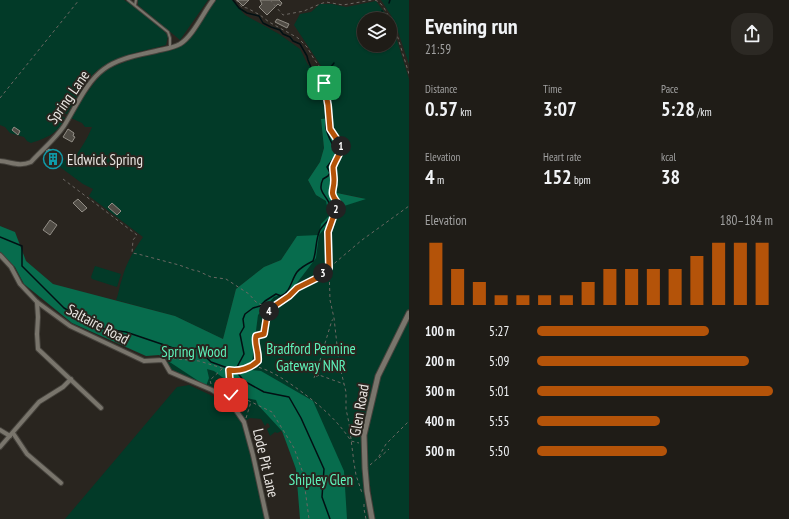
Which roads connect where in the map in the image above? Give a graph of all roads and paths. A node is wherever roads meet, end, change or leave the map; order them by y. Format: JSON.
{"nodes":[{"id":1,"x":79,"y":0,"type":"edge"},
{"id":2,"x":128,"y":0,"type":"edge"},
{"id":3,"x":136,"y":0,"type":"edge"},
{"id":4,"x":213,"y":0,"type":"edge"},
{"id":5,"x":236,"y":0,"type":"edge"},
{"id":6,"x":270,"y":0,"type":"edge"},
{"id":7,"x":372,"y":0,"type":"edge"},
{"id":8,"x":375,"y":0,"type":"edge"},
{"id":9,"x":135,"y":5,"type":"junction"},
{"id":10,"x":386,"y":12,"type":"edge"},
{"id":11,"x":397,"y":36,"type":"edge"},
{"id":12,"x":170,"y":48,"type":"junction"},
{"id":13,"x":409,"y":74,"type":"edge"},
{"id":14,"x":0,"y":98,"type":"edge"},
{"id":15,"x":0,"y":160,"type":"edge"},
{"id":16,"x":63,"y":179,"type":"dead end"},
{"id":17,"x":409,"y":206,"type":"edge"},
{"id":18,"x":0,"y":255,"type":"edge"},
{"id":19,"x":329,"y":268,"type":"junction"},
{"id":20,"x":37,"y":302,"type":"junction"},
{"id":21,"x":270,"y":309,"type":"junction"},
{"id":22,"x":409,"y":313,"type":"edge"},
{"id":23,"x":334,"y":319,"type":"junction"},
{"id":24,"x":163,"y":360,"type":"junction"},
{"id":25,"x":252,"y":366,"type":"junction"},
{"id":26,"x":223,"y":368,"type":"junction"},
{"id":27,"x":244,"y":368,"type":"junction"},
{"id":28,"x":229,"y":370,"type":"junction"},
{"id":29,"x":317,"y":370,"type":"junction"},
{"id":30,"x":245,"y":372,"type":"dead end"},
{"id":31,"x":319,"y":375,"type":"junction"},
{"id":32,"x":71,"y":379,"type":"junction"},
{"id":33,"x":344,"y":384,"type":"junction"},
{"id":34,"x":208,"y":388,"type":"junction"},
{"id":35,"x":252,"y":402,"type":"junction"},
{"id":36,"x":102,"y":408,"type":"dead end"},
{"id":37,"x":409,"y":421,"type":"edge"},
{"id":38,"x":244,"y":422,"type":"junction"},
{"id":39,"x":0,"y":430,"type":"edge"},
{"id":40,"x":11,"y":434,"type":"junction"},
{"id":41,"x":351,"y":441,"type":"junction"},
{"id":42,"x":365,"y":444,"type":"junction"},
{"id":43,"x":0,"y":447,"type":"edge"},
{"id":44,"x":389,"y":449,"type":"dead end"},
{"id":45,"x":378,"y":458,"type":"junction"},
{"id":46,"x":365,"y":468,"type":"junction"},
{"id":47,"x":61,"y":483,"type":"dead end"},
{"id":48,"x":362,"y":494,"type":"dead end"},
{"id":49,"x":365,"y":500,"type":"dead end"},
{"id":50,"x":267,"y":519,"type":"edge"},
{"id":51,"x":309,"y":519,"type":"edge"},
{"id":52,"x":366,"y":519,"type":"edge"},
{"id":53,"x":372,"y":519,"type":"edge"}],
"edges":[{"from":1,"to":14,"type":"path"},
{"from":2,"to":9,"type":"lane"},
{"from":3,"to":9,"type":"lane"},
{"from":4,"to":12,"type":"street","name":"Spring Lane"},
{"from":5,"to":19,"type":"path"},
{"from":6,"to":7,"type":"path"},
{"from":8,"to":10,"type":"path"},
{"from":9,"to":12,"type":"lane"},
{"from":11,"to":13,"type":"path"},
{"from":12,"to":15,"type":"street","name":"Spring Lane"},
{"from":16,"to":21,"type":"path"},
{"from":17,"to":19,"type":"path"},
{"from":18,"to":20,"type":"street","name":"Saltaire Road"},
{"from":19,"to":21,"type":"path"},
{"from":19,"to":23,"type":"path"},
{"from":20,"to":24,"type":"street","name":"Saltaire Road"},
{"from":20,"to":32,"type":"street"},
{"from":21,"to":25,"type":"path"},
{"from":22,"to":42,"type":"street","name":"Glen Road"},
{"from":23,"to":29,"type":"path"},
{"from":23,"to":33,"type":"path"},
{"from":24,"to":26,"type":"path"},
{"from":24,"to":34,"type":"street","name":"Lode Pit Lane"},
{"from":25,"to":27,"type":"path"},
{"from":25,"to":41,"type":"path"},
{"from":26,"to":28,"type":"path"},
{"from":26,"to":34,"type":"path"},
{"from":27,"to":28,"type":"path"},
{"from":27,"to":30,"type":"path"},
{"from":28,"to":35,"type":"path"},
{"from":29,"to":31,"type":"path"},
{"from":29,"to":31,"type":"path"},
{"from":31,"to":33,"type":"path"},
{"from":32,"to":36,"type":"street"},
{"from":32,"to":40,"type":"street"},
{"from":33,"to":41,"type":"path"},
{"from":34,"to":38,"type":"street","name":"Lode Pit Lane"},
{"from":35,"to":38,"type":"path"},
{"from":35,"to":51,"type":"path"},
{"from":37,"to":45,"type":"path"},
{"from":38,"to":50,"type":"street","name":"Lode Pit Lane"},
{"from":39,"to":40,"type":"street"},
{"from":40,"to":43,"type":"street"},
{"from":40,"to":47,"type":"street"},
{"from":41,"to":42,"type":"path"},
{"from":41,"to":48,"type":"path"},
{"from":42,"to":46,"type":"street","name":"Glen Road"},
{"from":44,"to":45,"type":"path"},
{"from":45,"to":46,"type":"path"},
{"from":46,"to":53,"type":"street","name":"Glen Road"},
{"from":49,"to":52,"type":"path"}]}
